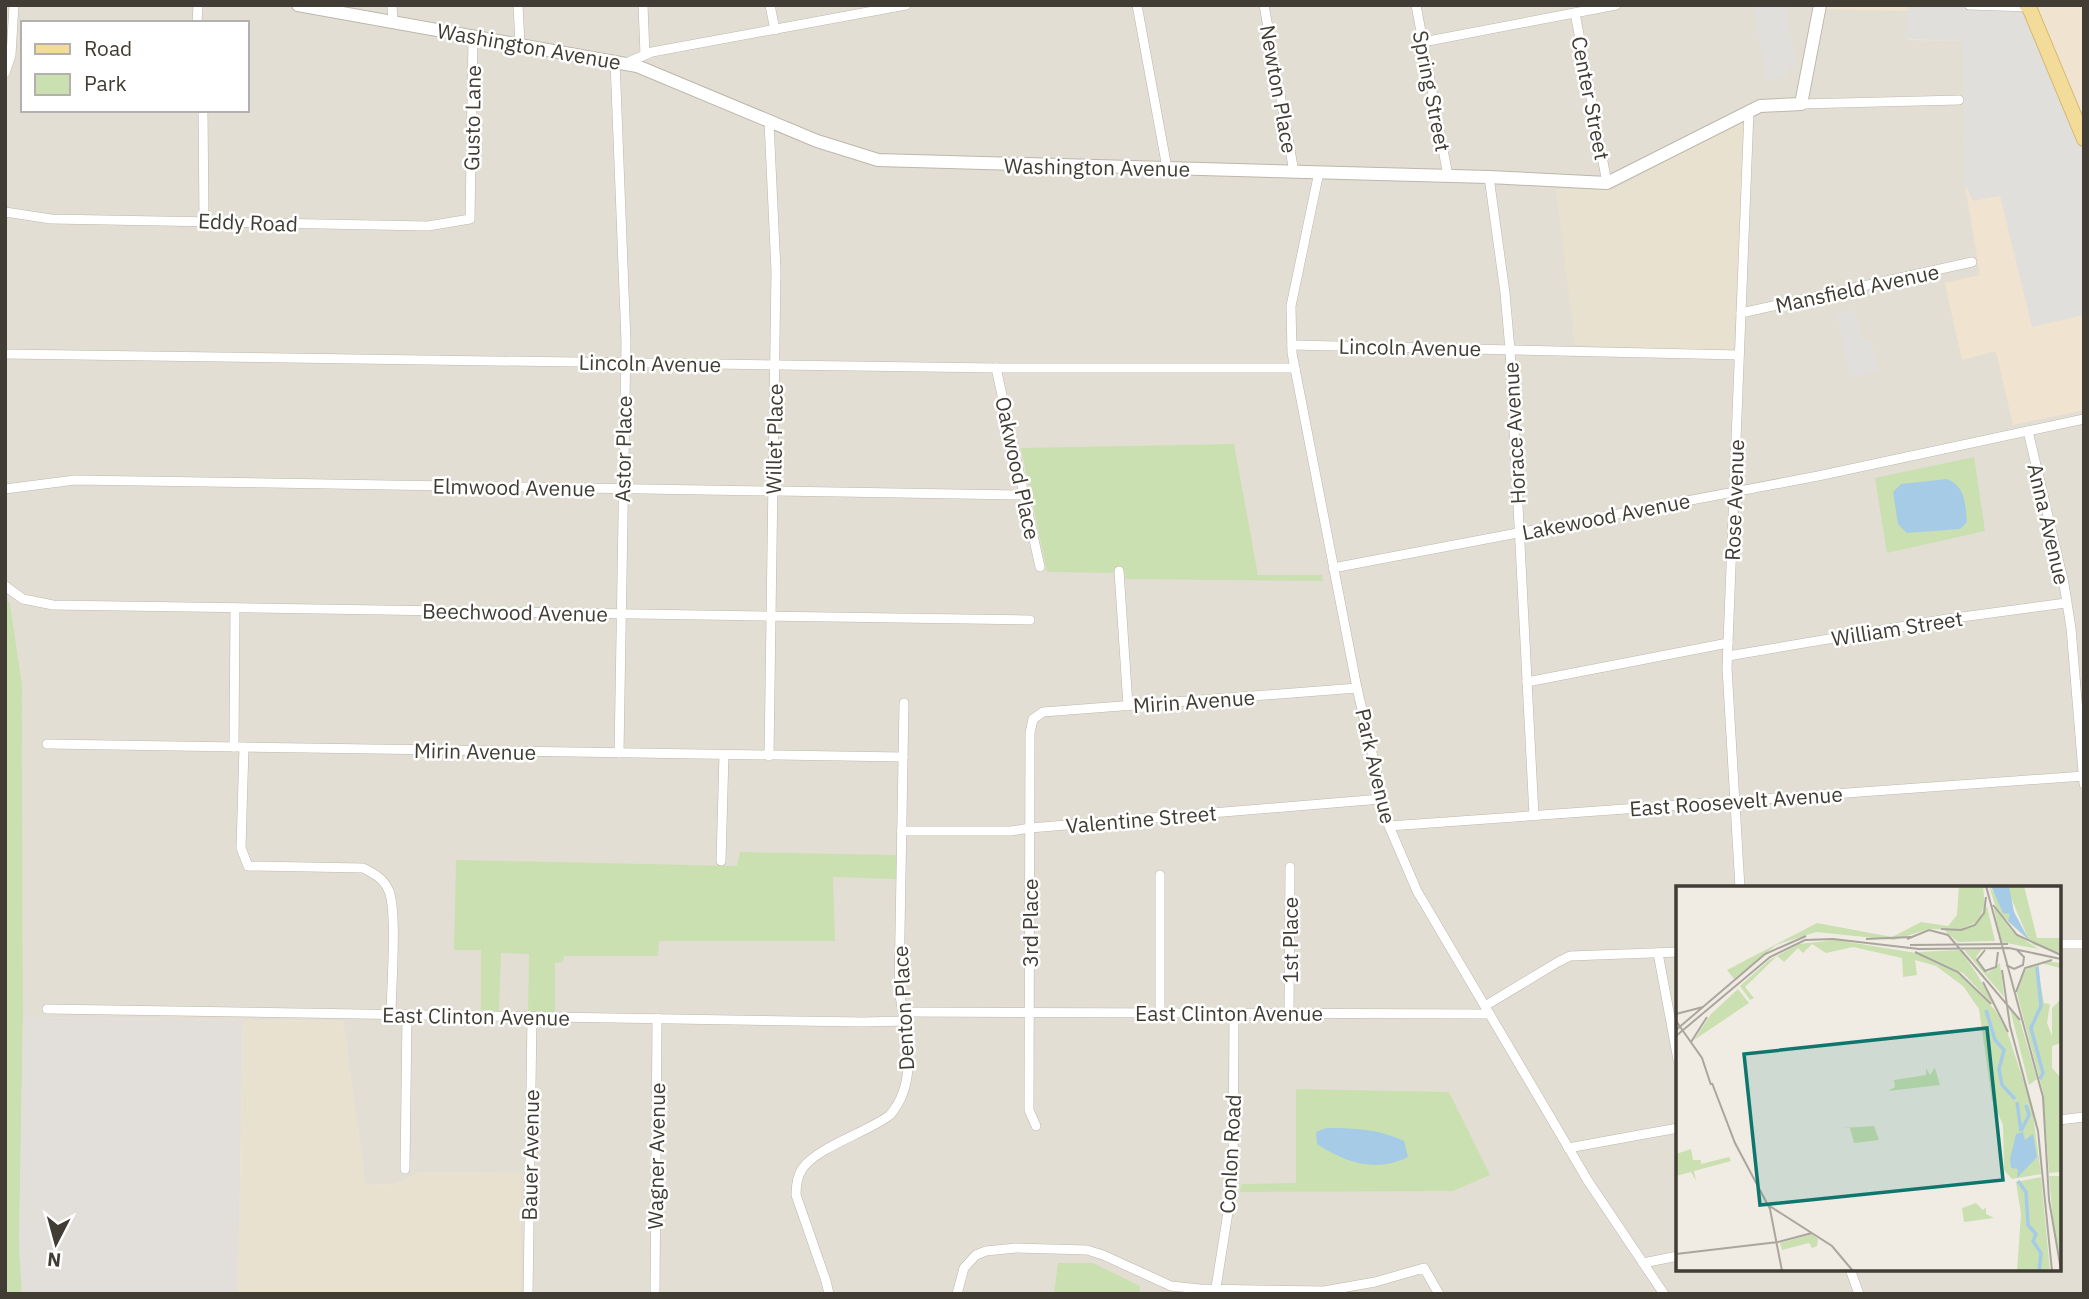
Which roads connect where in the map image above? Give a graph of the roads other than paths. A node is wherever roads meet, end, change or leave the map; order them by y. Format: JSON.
{"nodes":[{"id":1,"x":14,"y":5,"type":"edge"},
{"id":2,"x":298,"y":5,"type":"edge"},
{"id":3,"x":392,"y":5,"type":"edge"},
{"id":4,"x":518,"y":5,"type":"edge"},
{"id":5,"x":643,"y":5,"type":"edge"},
{"id":6,"x":770,"y":5,"type":"edge"},
{"id":7,"x":1137,"y":5,"type":"edge"},
{"id":8,"x":1264,"y":5,"type":"edge"},
{"id":9,"x":1416,"y":5,"type":"edge"},
{"id":10,"x":1616,"y":5,"type":"edge"},
{"id":11,"x":1820,"y":5,"type":"edge"},
{"id":12,"x":1969,"y":5,"type":"edge"},
{"id":13,"x":900,"y":6,"type":"edge"},
{"id":14,"x":2027,"y":6,"type":"edge"},
{"id":15,"x":1575,"y":13,"type":"junction"},
{"id":16,"x":393,"y":22,"type":"junction"},
{"id":17,"x":775,"y":30,"type":"junction"},
{"id":18,"x":473,"y":37,"type":"junction"},
{"id":19,"x":1423,"y":42,"type":"junction"},
{"id":20,"x":520,"y":44,"type":"junction"},
{"id":21,"x":645,"y":55,"type":"junction"},
{"id":22,"x":620,"y":62,"type":"junction"},
{"id":23,"x":5,"y":72,"type":"edge"},
{"id":24,"x":1959,"y":100,"type":"dead end"},
{"id":25,"x":1801,"y":104,"type":"junction"},
{"id":26,"x":2078,"y":110,"type":"edge"},
{"id":27,"x":1749,"y":111,"type":"junction"},
{"id":28,"x":202,"y":112,"type":"edge"},
{"id":29,"x":769,"y":122,"type":"junction"},
{"id":30,"x":2084,"y":139,"type":"edge"},
{"id":31,"x":1167,"y":168,"type":"junction"},
{"id":32,"x":1294,"y":172,"type":"junction"},
{"id":33,"x":1319,"y":172,"type":"junction"},
{"id":34,"x":1448,"y":176,"type":"junction"},
{"id":35,"x":1489,"y":177,"type":"junction"},
{"id":36,"x":1607,"y":183,"type":"junction"},
{"id":37,"x":470,"y":199,"type":"joint"},
{"id":38,"x":5,"y":212,"type":"edge"},
{"id":39,"x":204,"y":220,"type":"junction"},
{"id":40,"x":1972,"y":262,"type":"dead end"},
{"id":41,"x":1741,"y":313,"type":"junction"},
{"id":42,"x":1292,"y":345,"type":"junction"},
{"id":43,"x":1510,"y":350,"type":"junction"},
{"id":44,"x":5,"y":354,"type":"edge"},
{"id":45,"x":1739,"y":355,"type":"junction"},
{"id":46,"x":625,"y":363,"type":"junction"},
{"id":47,"x":775,"y":366,"type":"junction"},
{"id":48,"x":1295,"y":368,"type":"junction"},
{"id":49,"x":996,"y":369,"type":"junction"},
{"id":50,"x":2084,"y":419,"type":"edge"},
{"id":51,"x":2028,"y":430,"type":"junction"},
{"id":52,"x":623,"y":488,"type":"junction"},
{"id":53,"x":5,"y":489,"type":"edge"},
{"id":54,"x":774,"y":491,"type":"junction"},
{"id":55,"x":1734,"y":491,"type":"junction"},
{"id":56,"x":1024,"y":495,"type":"junction"},
{"id":57,"x":1520,"y":533,"type":"junction"},
{"id":58,"x":1040,"y":567,"type":"dead end"},
{"id":59,"x":1333,"y":568,"type":"junction"},
{"id":60,"x":1119,"y":571,"type":"dead end"},
{"id":61,"x":5,"y":586,"type":"edge"},
{"id":62,"x":2066,"y":603,"type":"junction"},
{"id":63,"x":235,"y":608,"type":"junction"},
{"id":64,"x":621,"y":614,"type":"junction"},
{"id":65,"x":772,"y":616,"type":"junction"},
{"id":66,"x":1030,"y":620,"type":"dead end"},
{"id":67,"x":1728,"y":643,"type":"junction"},
{"id":68,"x":1728,"y":656,"type":"junction"},
{"id":69,"x":1527,"y":682,"type":"junction"},
{"id":70,"x":1357,"y":688,"type":"junction"},
{"id":71,"x":904,"y":703,"type":"dead end"},
{"id":72,"x":1128,"y":706,"type":"junction"},
{"id":73,"x":1033,"y":719,"type":"joint"},
{"id":74,"x":47,"y":744,"type":"dead end"},
{"id":75,"x":239,"y":747,"type":"junction"},
{"id":76,"x":619,"y":753,"type":"junction"},
{"id":77,"x":724,"y":755,"type":"junction"},
{"id":78,"x":769,"y":756,"type":"junction"},
{"id":79,"x":903,"y":757,"type":"junction"},
{"id":80,"x":2083,"y":776,"type":"edge"},
{"id":81,"x":2084,"y":784,"type":"edge"},
{"id":82,"x":1381,"y":799,"type":"junction"},
{"id":83,"x":1734,"y":801,"type":"junction"},
{"id":84,"x":1534,"y":816,"type":"junction"},
{"id":85,"x":1389,"y":826,"type":"junction"},
{"id":86,"x":1030,"y":828,"type":"junction"},
{"id":87,"x":901,"y":831,"type":"junction"},
{"id":88,"x":721,"y":861,"type":"dead end"},
{"id":89,"x":1290,"y":867,"type":"dead end"},
{"id":90,"x":1160,"y":875,"type":"dead end"},
{"id":91,"x":1740,"y":886,"type":"edge"},
{"id":92,"x":2061,"y":944,"type":"edge"},
{"id":93,"x":2084,"y":944,"type":"edge"},
{"id":94,"x":1676,"y":952,"type":"edge"},
{"id":95,"x":1658,"y":953,"type":"junction"},
{"id":96,"x":47,"y":1009,"type":"dead end"},
{"id":97,"x":1487,"y":1010,"type":"junction"},
{"id":98,"x":1029,"y":1012,"type":"junction"},
{"id":99,"x":1160,"y":1013,"type":"junction"},
{"id":100,"x":1289,"y":1013,"type":"junction"},
{"id":101,"x":1234,"y":1014,"type":"junction"},
{"id":102,"x":391,"y":1015,"type":"junction"},
{"id":103,"x":407,"y":1015,"type":"junction"},
{"id":104,"x":904,"y":1016,"type":"junction"},
{"id":105,"x":532,"y":1017,"type":"junction"},
{"id":106,"x":657,"y":1018,"type":"junction"},
{"id":107,"x":1676,"y":1049,"type":"edge"},
{"id":108,"x":2084,"y":1117,"type":"edge"},
{"id":109,"x":2061,"y":1120,"type":"edge"},
{"id":110,"x":1036,"y":1126,"type":"dead end"},
{"id":111,"x":1676,"y":1129,"type":"edge"},
{"id":112,"x":1568,"y":1148,"type":"junction"},
{"id":113,"x":405,"y":1169,"type":"dead end"},
{"id":114,"x":1676,"y":1256,"type":"edge"},
{"id":115,"x":1643,"y":1262,"type":"junction"},
{"id":116,"x":1851,"y":1271,"type":"edge"},
{"id":117,"x":1216,"y":1291,"type":"edge"},
{"id":118,"x":528,"y":1294,"type":"edge"},
{"id":119,"x":654,"y":1294,"type":"edge"},
{"id":120,"x":829,"y":1294,"type":"edge"},
{"id":121,"x":957,"y":1294,"type":"edge"},
{"id":122,"x":1439,"y":1294,"type":"edge"},
{"id":123,"x":1664,"y":1294,"type":"edge"},
{"id":124,"x":1859,"y":1294,"type":"edge"}],
"edges":[{"from":1,"to":23,"type":"street"},
{"from":2,"to":16,"type":"street","name":"Washington Avenue"},
{"from":3,"to":16,"type":"street"},
{"from":4,"to":20,"type":"street"},
{"from":5,"to":21,"type":"street"},
{"from":6,"to":17,"type":"street"},
{"from":7,"to":31,"type":"street"},
{"from":8,"to":32,"type":"street","name":"Newton Place"},
{"from":9,"to":19,"type":"street","name":"Spring Street"},
{"from":10,"to":15,"type":"street"},
{"from":11,"to":25,"type":"street"},
{"from":12,"to":14,"type":"street"},
{"from":13,"to":17,"type":"street"},
{"from":14,"to":26,"type":"main road"},
{"from":15,"to":19,"type":"street"},
{"from":15,"to":36,"type":"street","name":"Center Street"},
{"from":16,"to":18,"type":"street","name":"Washington Avenue"},
{"from":17,"to":21,"type":"street"},
{"from":18,"to":20,"type":"street","name":"Washington Avenue"},
{"from":18,"to":37,"type":"street","name":"Gusto Lane"},
{"from":19,"to":34,"type":"street","name":"Spring Street"},
{"from":20,"to":22,"type":"street","name":"Washington Avenue"},
{"from":21,"to":22,"type":"street"},
{"from":22,"to":29,"type":"street","name":"Washington Avenue"},
{"from":22,"to":46,"type":"street","name":"Astor Place"},
{"from":24,"to":25,"type":"street"},
{"from":25,"to":27,"type":"street","name":"Washington Avenue"},
{"from":26,"to":30,"type":"main road"},
{"from":27,"to":36,"type":"street","name":"Washington Avenue"},
{"from":27,"to":41,"type":"street","name":"Rose Avenue"},
{"from":28,"to":39,"type":"street"},
{"from":29,"to":31,"type":"street","name":"Washington Avenue"},
{"from":29,"to":47,"type":"street","name":"Willet Place"},
{"from":31,"to":32,"type":"street","name":"Washington Avenue"},
{"from":32,"to":33,"type":"street","name":"Washington Avenue"},
{"from":33,"to":34,"type":"street","name":"Washington Avenue"},
{"from":33,"to":42,"type":"street","name":"Park Avenue"},
{"from":34,"to":35,"type":"street","name":"Washington Avenue"},
{"from":35,"to":36,"type":"street","name":"Washington Avenue"},
{"from":35,"to":43,"type":"street","name":"Horace Avenue"},
{"from":37,"to":39,"type":"street","name":"Eddy Road"},
{"from":38,"to":39,"type":"street","name":"Eddy Road"},
{"from":40,"to":41,"type":"street","name":"Mansfield Avenue"},
{"from":41,"to":45,"type":"street","name":"Rose Avenue"},
{"from":42,"to":43,"type":"street","name":"Lincoln Avenue"},
{"from":42,"to":48,"type":"street","name":"Park Avenue"},
{"from":43,"to":45,"type":"street","name":"Lincoln Avenue"},
{"from":43,"to":57,"type":"street","name":"Horace Avenue"},
{"from":44,"to":46,"type":"street","name":"Lincoln Avenue"},
{"from":45,"to":55,"type":"street","name":"Rose Avenue"},
{"from":46,"to":47,"type":"street","name":"Lincoln Avenue"},
{"from":46,"to":52,"type":"street","name":"Astor Place"},
{"from":47,"to":49,"type":"street","name":"Lincoln Avenue"},
{"from":47,"to":54,"type":"street","name":"Willet Place"},
{"from":48,"to":49,"type":"street","name":"Lincoln Avenue"},
{"from":48,"to":59,"type":"street","name":"Park Avenue"},
{"from":49,"to":56,"type":"street","name":"Oakwood Place"},
{"from":50,"to":51,"type":"street","name":"Lakewood Avenue"},
{"from":51,"to":55,"type":"street","name":"Lakewood Avenue"},
{"from":51,"to":62,"type":"street","name":"Anna Avenue"},
{"from":52,"to":53,"type":"street","name":"Elmwood Avenue"},
{"from":52,"to":54,"type":"street","name":"Elmwood Avenue"},
{"from":52,"to":64,"type":"street","name":"Astor Place"},
{"from":54,"to":56,"type":"street","name":"Elmwood Avenue"},
{"from":54,"to":65,"type":"street","name":"Willet Place"},
{"from":55,"to":57,"type":"street","name":"Lakewood Avenue"},
{"from":55,"to":67,"type":"street","name":"Rose Avenue"},
{"from":56,"to":58,"type":"street","name":"Oakwood Place"},
{"from":57,"to":59,"type":"street","name":"Lakewood Avenue"},
{"from":57,"to":69,"type":"street","name":"Horace Avenue"},
{"from":59,"to":70,"type":"street","name":"Park Avenue"},
{"from":60,"to":72,"type":"street"},
{"from":61,"to":63,"type":"street","name":"Beechwood Avenue"},
{"from":62,"to":68,"type":"street","name":"William Street"},
{"from":62,"to":80,"type":"street","name":"Anna Avenue"},
{"from":63,"to":64,"type":"street","name":"Beechwood Avenue"},
{"from":63,"to":75,"type":"street"},
{"from":64,"to":65,"type":"street","name":"Beechwood Avenue"},
{"from":64,"to":76,"type":"street","name":"Astor Place"},
{"from":65,"to":66,"type":"street","name":"Beechwood Avenue"},
{"from":65,"to":78,"type":"street","name":"Willet Place"},
{"from":67,"to":68,"type":"street","name":"Rose Avenue"},
{"from":67,"to":69,"type":"street"},
{"from":68,"to":83,"type":"street","name":"Rose Avenue"},
{"from":69,"to":84,"type":"street","name":"Horace Avenue"},
{"from":70,"to":72,"type":"street","name":"Mirin Avenue"},
{"from":70,"to":82,"type":"street","name":"Park Avenue"},
{"from":71,"to":79,"type":"street","name":"Denton Place"},
{"from":72,"to":73,"type":"street","name":"Mirin Avenue"},
{"from":73,"to":86,"type":"street","name":"3rd Place"},
{"from":74,"to":75,"type":"street","name":"Mirin Avenue"},
{"from":75,"to":76,"type":"street","name":"Mirin Avenue"},
{"from":75,"to":102,"type":"street"},
{"from":76,"to":77,"type":"street","name":"Mirin Avenue"},
{"from":77,"to":78,"type":"street","name":"Mirin Avenue"},
{"from":77,"to":88,"type":"street"},
{"from":78,"to":79,"type":"street","name":"Mirin Avenue"},
{"from":79,"to":87,"type":"street","name":"Denton Place"},
{"from":80,"to":81,"type":"street","name":"Anna Avenue"},
{"from":80,"to":83,"type":"street","name":"East Roosevelt Avenue"},
{"from":82,"to":85,"type":"street","name":"Park Avenue"},
{"from":82,"to":86,"type":"street","name":"Valentine Street"},
{"from":83,"to":84,"type":"street","name":"East Roosevelt Avenue"},
{"from":83,"to":91,"type":"street","name":"Rose Avenue"},
{"from":84,"to":85,"type":"street","name":"East Roosevelt Avenue"},
{"from":85,"to":97,"type":"street","name":"Park Avenue"},
{"from":86,"to":87,"type":"street","name":"Valentine Street"},
{"from":86,"to":98,"type":"street","name":"3rd Place"},
{"from":87,"to":104,"type":"street","name":"Denton Place"},
{"from":89,"to":100,"type":"street","name":"1st Place"},
{"from":90,"to":99,"type":"street"},
{"from":92,"to":93,"type":"street"},
{"from":94,"to":95,"type":"street"},
{"from":95,"to":97,"type":"street"},
{"from":95,"to":107,"type":"street"},
{"from":96,"to":102,"type":"street","name":"East Clinton Avenue"},
{"from":97,"to":100,"type":"street","name":"East Clinton Avenue"},
{"from":97,"to":112,"type":"street","name":"Park Avenue"},
{"from":98,"to":99,"type":"street","name":"East Clinton Avenue"},
{"from":98,"to":104,"type":"street","name":"East Clinton Avenue"},
{"from":98,"to":110,"type":"street","name":"3rd Place"},
{"from":99,"to":101,"type":"street","name":"East Clinton Avenue"},
{"from":100,"to":101,"type":"street","name":"East Clinton Avenue"},
{"from":101,"to":117,"type":"street","name":"Conlon Road"},
{"from":102,"to":103,"type":"street","name":"East Clinton Avenue"},
{"from":103,"to":105,"type":"street","name":"East Clinton Avenue"},
{"from":103,"to":113,"type":"street"},
{"from":104,"to":106,"type":"street","name":"East Clinton Avenue"},
{"from":104,"to":120,"type":"street","name":"Denton Place"},
{"from":105,"to":106,"type":"street","name":"East Clinton Avenue"},
{"from":105,"to":118,"type":"street","name":"Bauer Avenue"},
{"from":106,"to":119,"type":"street","name":"Wagner Avenue"},
{"from":108,"to":109,"type":"street"},
{"from":111,"to":112,"type":"street"},
{"from":112,"to":115,"type":"street","name":"Park Avenue"},
{"from":114,"to":115,"type":"street"},
{"from":115,"to":123,"type":"street","name":"Park Avenue"},
{"from":116,"to":124,"type":"street"},
{"from":117,"to":121,"type":"street"},
{"from":117,"to":122,"type":"street"}]}
